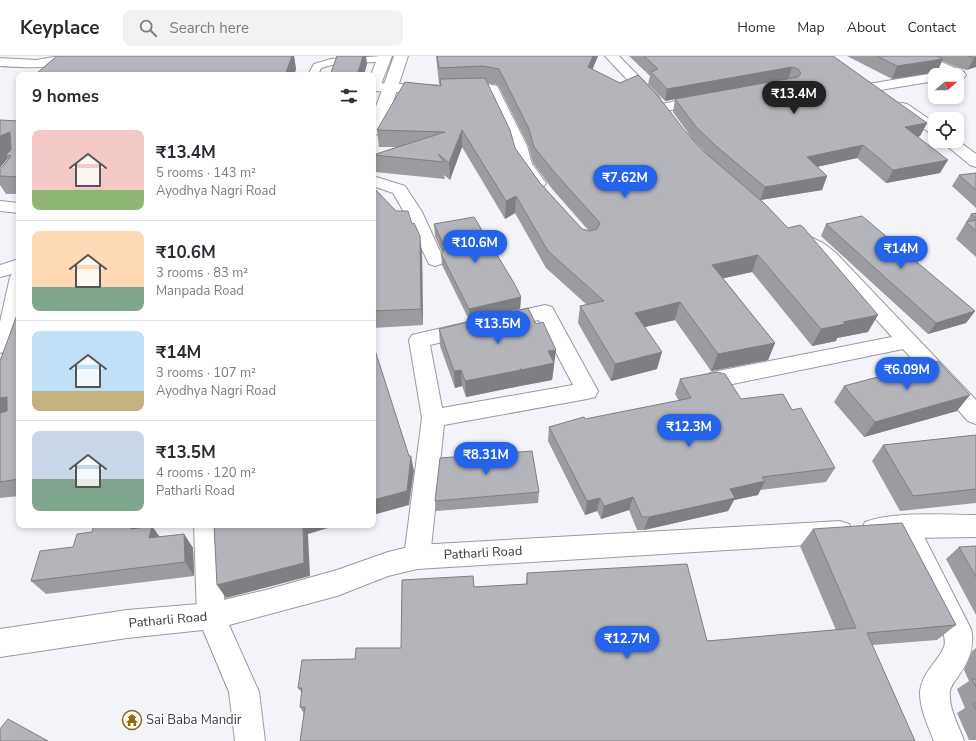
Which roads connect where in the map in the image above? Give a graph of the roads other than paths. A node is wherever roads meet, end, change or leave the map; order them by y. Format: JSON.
{"nodes":[{"id":1,"x":72,"y":56,"type":"edge"},
{"id":2,"x":83,"y":56,"type":"edge"},
{"id":3,"x":401,"y":56,"type":"edge"},
{"id":4,"x":612,"y":56,"type":"edge"},
{"id":5,"x":917,"y":56,"type":"edge"},
{"id":6,"x":384,"y":57,"type":"edge"},
{"id":7,"x":0,"y":62,"type":"edge"},
{"id":8,"x":942,"y":68,"type":"edge"},
{"id":9,"x":314,"y":72,"type":"edge"},
{"id":10,"x":974,"y":72,"type":"edge"},
{"id":11,"x":964,"y":74,"type":"edge"},
{"id":12,"x":928,"y":78,"type":"edge"},
{"id":13,"x":376,"y":79,"type":"edge"},
{"id":14,"x":376,"y":87,"type":"edge"},
{"id":15,"x":391,"y":87,"type":"junction"},
{"id":16,"x":713,"y":98,"type":"edge"},
{"id":17,"x":376,"y":124,"type":"edge"},
{"id":18,"x":928,"y":125,"type":"edge"},
{"id":19,"x":958,"y":148,"type":"edge"},
{"id":20,"x":976,"y":162,"type":"edge"},
{"id":21,"x":376,"y":182,"type":"edge"},
{"id":22,"x":546,"y":195,"type":"edge"},
{"id":23,"x":0,"y":206,"type":"edge"},
{"id":24,"x":16,"y":208,"type":"edge"},
{"id":25,"x":791,"y":234,"type":"edge"},
{"id":26,"x":16,"y":253,"type":"edge"},
{"id":27,"x":0,"y":258,"type":"edge"},
{"id":28,"x":435,"y":260,"type":"dead end"},
{"id":29,"x":16,"y":266,"type":"edge"},
{"id":30,"x":0,"y":271,"type":"edge"},
{"id":31,"x":16,"y":292,"type":"edge"},
{"id":32,"x":907,"y":341,"type":"junction"},
{"id":33,"x":0,"y":346,"type":"edge"},
{"id":34,"x":718,"y":379,"type":"edge"},
{"id":35,"x":976,"y":415,"type":"edge"},
{"id":36,"x":434,"y":418,"type":"junction"},
{"id":37,"x":976,"y":526,"type":"edge"},
{"id":38,"x":208,"y":528,"type":"edge"},
{"id":39,"x":906,"y":528,"type":"junction"},
{"id":40,"x":417,"y":557,"type":"junction"},
{"id":41,"x":211,"y":616,"type":"junction"},
{"id":42,"x":0,"y":643,"type":"edge"},
{"id":43,"x":250,"y":741,"type":"edge"},
{"id":44,"x":949,"y":741,"type":"edge"}],
"edges":[{"from":1,"to":2,"type":"street"},
{"from":1,"to":7,"type":"street"},
{"from":3,"to":15,"type":"street"},
{"from":4,"to":16,"type":"street"},
{"from":5,"to":8,"type":"street"},
{"from":6,"to":9,"type":"lane"},
{"from":6,"to":13,"type":"street"},
{"from":10,"to":11,"type":"street"},
{"from":12,"to":18,"type":"street"},
{"from":14,"to":15,"type":"street"},
{"from":15,"to":17,"type":"street"},
{"from":15,"to":22,"type":"street"},
{"from":19,"to":20,"type":"street"},
{"from":21,"to":28,"type":"street"},
{"from":23,"to":24,"type":"street"},
{"from":25,"to":32,"type":"street"},
{"from":26,"to":27,"type":"street"},
{"from":29,"to":30,"type":"street"},
{"from":31,"to":33,"type":"street"},
{"from":32,"to":34,"type":"street"},
{"from":32,"to":35,"type":"street"},
{"from":36,"to":36,"type":"street"},
{"from":36,"to":40,"type":"street"},
{"from":37,"to":39,"type":"street","name":"Patharli Road"},
{"from":38,"to":41,"type":"street"},
{"from":39,"to":40,"type":"street","name":"Patharli Road"},
{"from":39,"to":44,"type":"street"},
{"from":40,"to":41,"type":"street","name":"Patharli Road"},
{"from":41,"to":42,"type":"street","name":"Patharli Road"},
{"from":41,"to":43,"type":"street"}]}
